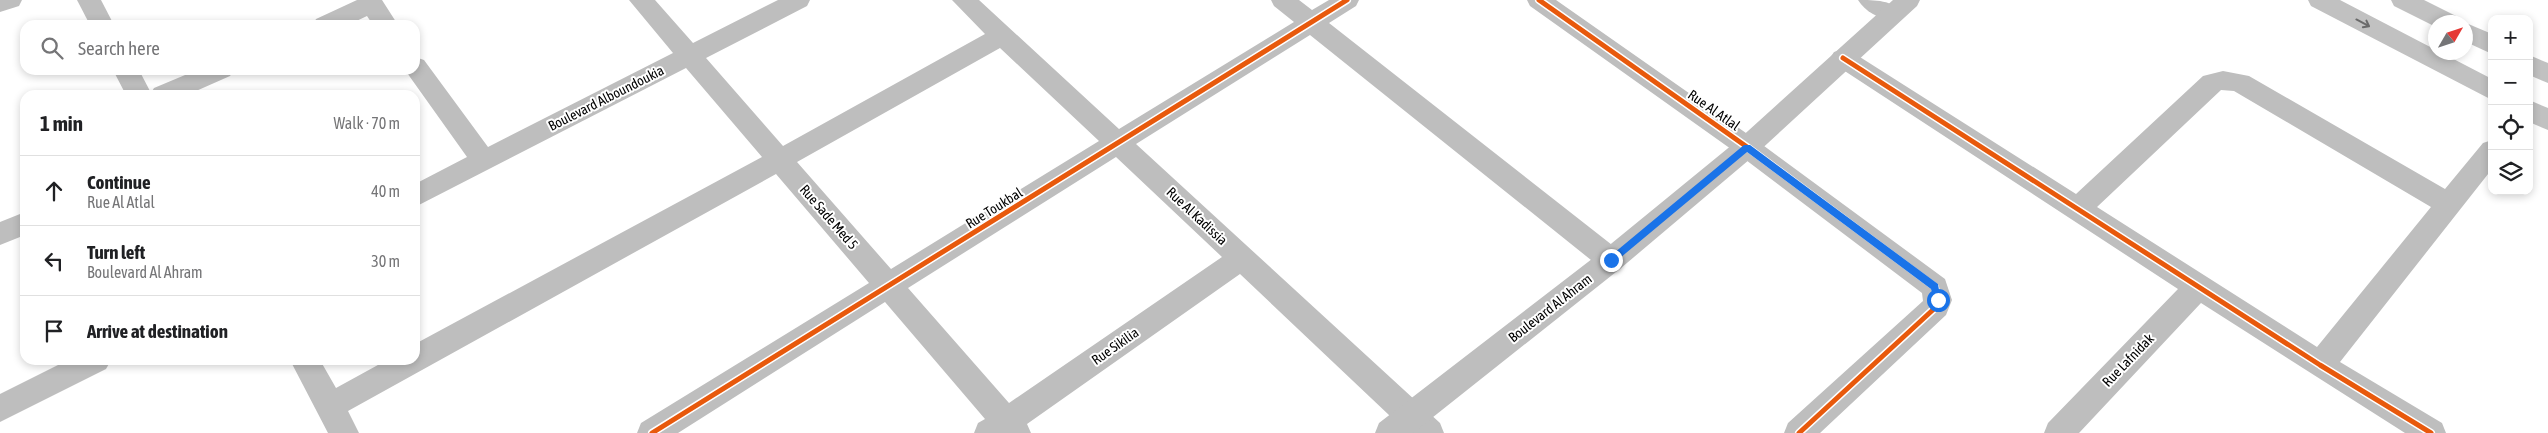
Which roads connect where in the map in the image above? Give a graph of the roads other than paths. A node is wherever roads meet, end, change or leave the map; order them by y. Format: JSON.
{"nodes":[{"id":1,"x":10,"y":0,"type":"edge"},
{"id":2,"x":89,"y":0,"type":"edge"},
{"id":3,"x":641,"y":0,"type":"edge"},
{"id":4,"x":798,"y":0,"type":"edge"},
{"id":5,"x":964,"y":0,"type":"edge"},
{"id":6,"x":1283,"y":0,"type":"edge"},
{"id":7,"x":1347,"y":0,"type":"edge"},
{"id":8,"x":2320,"y":0,"type":"edge"},
{"id":9,"x":2403,"y":0,"type":"edge"},
{"id":10,"x":1542,"y":1,"type":"edge"},
{"id":11,"x":370,"y":2,"type":"edge"},
{"id":12,"x":0,"y":4,"type":"edge"},
{"id":13,"x":1890,"y":4,"type":"edge"},
{"id":14,"x":2433,"y":15,"type":"edge"},
{"id":15,"x":99,"y":20,"type":"edge"},
{"id":16,"x":334,"y":20,"type":"edge"},
{"id":17,"x":383,"y":20,"type":"edge"},
{"id":18,"x":1310,"y":22,"type":"junction"},
{"id":19,"x":1002,"y":35,"type":"junction"},
{"id":20,"x":2473,"y":36,"type":"edge"},
{"id":21,"x":2488,"y":43,"type":"edge"},
{"id":22,"x":689,"y":55,"type":"junction"},
{"id":23,"x":1844,"y":58,"type":"junction"},
{"id":24,"x":2533,"y":66,"type":"edge"},
{"id":25,"x":420,"y":73,"type":"edge"},
{"id":26,"x":2548,"y":74,"type":"edge"},
{"id":27,"x":129,"y":75,"type":"edge"},
{"id":28,"x":209,"y":75,"type":"edge"},
{"id":29,"x":2488,"y":89,"type":"edge"},
{"id":30,"x":136,"y":90,"type":"edge"},
{"id":31,"x":175,"y":90,"type":"edge"},
{"id":32,"x":2533,"y":112,"type":"edge"},
{"id":33,"x":2548,"y":120,"type":"edge"},
{"id":34,"x":1119,"y":144,"type":"junction"},
{"id":35,"x":1747,"y":148,"type":"junction"},
{"id":36,"x":2488,"y":155,"type":"edge"},
{"id":37,"x":779,"y":160,"type":"junction"},
{"id":38,"x":484,"y":161,"type":"junction"},
{"id":39,"x":420,"y":193,"type":"edge"},
{"id":40,"x":2449,"y":204,"type":"junction"},
{"id":41,"x":2077,"y":209,"type":"junction"},
{"id":42,"x":20,"y":225,"type":"edge"},
{"id":43,"x":0,"y":234,"type":"edge"},
{"id":44,"x":1242,"y":258,"type":"junction"},
{"id":45,"x":1611,"y":260,"type":"junction"},
{"id":46,"x":889,"y":286,"type":"junction"},
{"id":47,"x":2198,"y":287,"type":"junction"},
{"id":48,"x":420,"y":357,"type":"edge"},
{"id":49,"x":86,"y":365,"type":"edge"},
{"id":50,"x":308,"y":365,"type":"edge"},
{"id":51,"x":405,"y":365,"type":"edge"},
{"id":52,"x":2320,"y":365,"type":"junction"},
{"id":53,"x":330,"y":406,"type":"junction"},
{"id":54,"x":0,"y":409,"type":"edge"},
{"id":55,"x":1420,"y":425,"type":"edge"},
{"id":56,"x":1004,"y":429,"type":"edge"},
{"id":57,"x":344,"y":433,"type":"edge"},
{"id":58,"x":652,"y":433,"type":"edge"},
{"id":59,"x":1390,"y":433,"type":"edge"},
{"id":60,"x":1799,"y":433,"type":"edge"},
{"id":61,"x":2058,"y":433,"type":"edge"},
{"id":62,"x":2431,"y":433,"type":"edge"}],
"edges":[{"from":1,"to":12,"type":"street"},
{"from":2,"to":15,"type":"street"},
{"from":3,"to":22,"type":"street","name":"Rue Sade Med 5"},
{"from":4,"to":22,"type":"street","name":"Boulevard Alboundoukia"},
{"from":5,"to":19,"type":"street","name":"Rue Al Kadissia"},
{"from":6,"to":18,"type":"street"},
{"from":7,"to":18,"type":"street","name":"Rue Toukbal"},
{"from":8,"to":29,"type":"main road","one_way":true},
{"from":9,"to":14,"type":"main road"},
{"from":10,"to":35,"type":"street","name":"Rue Al Atlal"},
{"from":11,"to":16,"type":"street"},
{"from":11,"to":17,"type":"street"},
{"from":13,"to":23,"type":"street","name":"Boulevard Al Ahram"},
{"from":18,"to":34,"type":"street","name":"Rue Toukbal"},
{"from":18,"to":45,"type":"street"},
{"from":19,"to":34,"type":"street","name":"Rue Al Kadissia"},
{"from":19,"to":37,"type":"street"},
{"from":20,"to":21,"type":"main road"},
{"from":22,"to":37,"type":"street","name":"Rue Sade Med 5"},
{"from":22,"to":38,"type":"street","name":"Boulevard Alboundoukia"},
{"from":23,"to":35,"type":"street","name":"Boulevard Al Ahram"},
{"from":23,"to":41,"type":"street"},
{"from":24,"to":26,"type":"main road"},
{"from":25,"to":38,"type":"street"},
{"from":27,"to":30,"type":"street"},
{"from":28,"to":31,"type":"street"},
{"from":32,"to":33,"type":"main road"},
{"from":34,"to":44,"type":"street","name":"Rue Al Kadissia"},
{"from":34,"to":46,"type":"street","name":"Rue Toukbal"},
{"from":35,"to":45,"type":"street","name":"Boulevard Al Ahram"},
{"from":35,"to":60,"type":"street","name":"Rue Al Atlal"},
{"from":36,"to":40,"type":"street"},
{"from":37,"to":46,"type":"street","name":"Rue Sade Med 5"},
{"from":37,"to":48,"type":"street"},
{"from":38,"to":39,"type":"street","name":"Boulevard Alboundoukia"},
{"from":40,"to":41,"type":"street"},
{"from":40,"to":52,"type":"street"},
{"from":41,"to":47,"type":"street"},
{"from":42,"to":43,"type":"street"},
{"from":44,"to":55,"type":"street","name":"Rue Al Kadissia"},
{"from":44,"to":56,"type":"street","name":"Rue Sikilia"},
{"from":45,"to":55,"type":"street","name":"Boulevard Al Ahram"},
{"from":46,"to":56,"type":"street","name":"Rue Sade Med 5"},
{"from":46,"to":58,"type":"street","name":"Rue Toukbal"},
{"from":47,"to":52,"type":"street"},
{"from":47,"to":61,"type":"street","name":"Rue Lafnidak"},
{"from":49,"to":54,"type":"street"},
{"from":50,"to":53,"type":"street"},
{"from":51,"to":53,"type":"street"},
{"from":52,"to":62,"type":"street"},
{"from":53,"to":57,"type":"street"},
{"from":55,"to":59,"type":"street","name":"Boulevard Al Ahram"}]}
